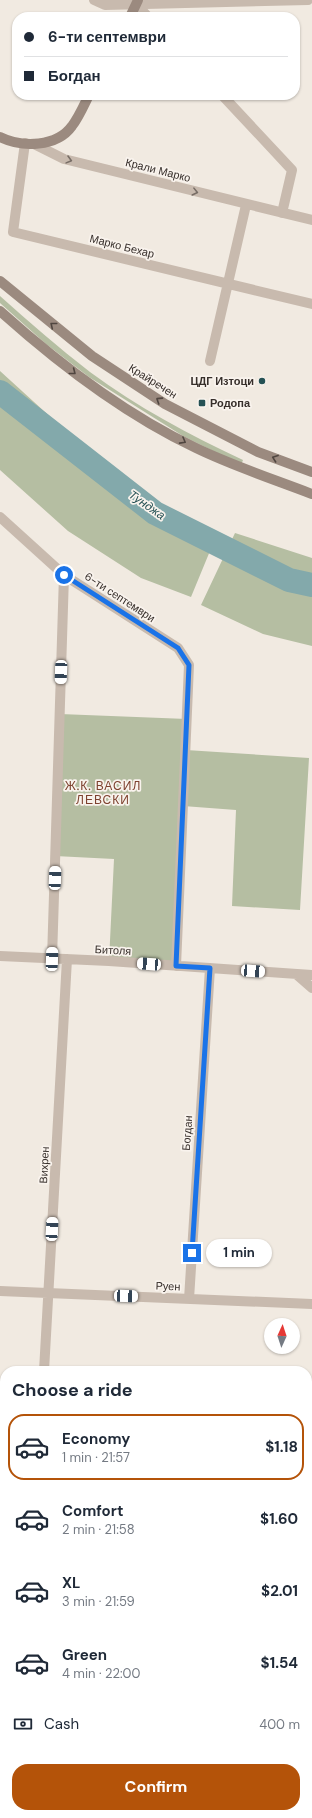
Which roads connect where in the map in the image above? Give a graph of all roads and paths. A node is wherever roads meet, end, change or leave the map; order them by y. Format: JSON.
{"nodes":[{"id":1,"x":94,"y":0,"type":"edge"},
{"id":2,"x":308,"y":0,"type":"edge"},
{"id":3,"x":137,"y":2,"type":"edge"},
{"id":4,"x":132,"y":12,"type":"edge"},
{"id":5,"x":144,"y":12,"type":"edge"},
{"id":6,"x":86,"y":100,"type":"edge"},
{"id":7,"x":227,"y":100,"type":"edge"},
{"id":8,"x":0,"y":137,"type":"edge"},
{"id":9,"x":30,"y":144,"type":"junction"},
{"id":10,"x":246,"y":205,"type":"junction"},
{"id":11,"x":282,"y":213,"type":"junction"},
{"id":12,"x":312,"y":220,"type":"edge"},
{"id":13,"x":0,"y":281,"type":"edge"},
{"id":14,"x":228,"y":284,"type":"junction"},
{"id":15,"x":312,"y":304,"type":"edge"},
{"id":16,"x":0,"y":311,"type":"edge"},
{"id":17,"x":210,"y":361,"type":"dead end"},
{"id":18,"x":312,"y":472,"type":"edge"},
{"id":19,"x":312,"y":494,"type":"edge"},
{"id":20,"x":0,"y":517,"type":"edge"},
{"id":21,"x":64,"y":575,"type":"junction"},
{"id":22,"x":0,"y":956,"type":"edge"},
{"id":23,"x":52,"y":959,"type":"junction"},
{"id":24,"x":67,"y":959,"type":"junction"},
{"id":25,"x":176,"y":966,"type":"junction"},
{"id":26,"x":210,"y":968,"type":"junction"},
{"id":27,"x":296,"y":974,"type":"junction"},
{"id":28,"x":312,"y":975,"type":"edge"},
{"id":29,"x":312,"y":988,"type":"edge"},
{"id":30,"x":0,"y":1291,"type":"edge"},
{"id":31,"x":48,"y":1293,"type":"junction"},
{"id":32,"x":189,"y":1299,"type":"junction"},
{"id":33,"x":312,"y":1304,"type":"edge"},
{"id":34,"x":44,"y":1366,"type":"edge"}],
"edges":[{"from":1,"to":3,"type":"street"},
{"from":2,"to":3,"type":"street"},
{"from":3,"to":4,"type":"street"},
{"from":3,"to":5,"type":"street"},
{"from":6,"to":9,"type":"street"},
{"from":7,"to":11,"type":"street"},
{"from":8,"to":9,"type":"street","name":"Крали Марко"},
{"from":9,"to":10,"type":"street","name":"Крали Марко","one_way":true},
{"from":9,"to":14,"type":"street","name":"Марко Бехар"},
{"from":10,"to":11,"type":"street","name":"Крали Марко"},
{"from":10,"to":14,"type":"street"},
{"from":11,"to":12,"type":"street","name":"Крали Марко"},
{"from":18,"to":13,"type":"street","name":"Крайречен","one_way":true},
{"from":14,"to":15,"type":"street","name":"Марко Бехар"},
{"from":14,"to":17,"type":"street"},
{"from":16,"to":19,"type":"street","one_way":true},
{"from":20,"to":21,"type":"street","name":"6-ти септември"},
{"from":21,"to":23,"type":"street"},
{"from":21,"to":25,"type":"street","name":"6-ти септември"},
{"from":22,"to":23,"type":"street","name":"Битоля"},
{"from":23,"to":24,"type":"street","name":"Битоля"},
{"from":24,"to":25,"type":"street","name":"Битоля"},
{"from":24,"to":31,"type":"street","name":"Вихрен"},
{"from":25,"to":26,"type":"street","name":"Битоля"},
{"from":26,"to":27,"type":"street","name":"Битоля"},
{"from":26,"to":32,"type":"street","name":"Богдан"},
{"from":27,"to":28,"type":"street","name":"Битоля"},
{"from":27,"to":29,"type":"street"},
{"from":30,"to":31,"type":"street","name":"Руен"},
{"from":31,"to":32,"type":"street","name":"Руен"},
{"from":31,"to":34,"type":"street","name":"Вихрен"},
{"from":32,"to":33,"type":"street","name":"Руен"}]}
